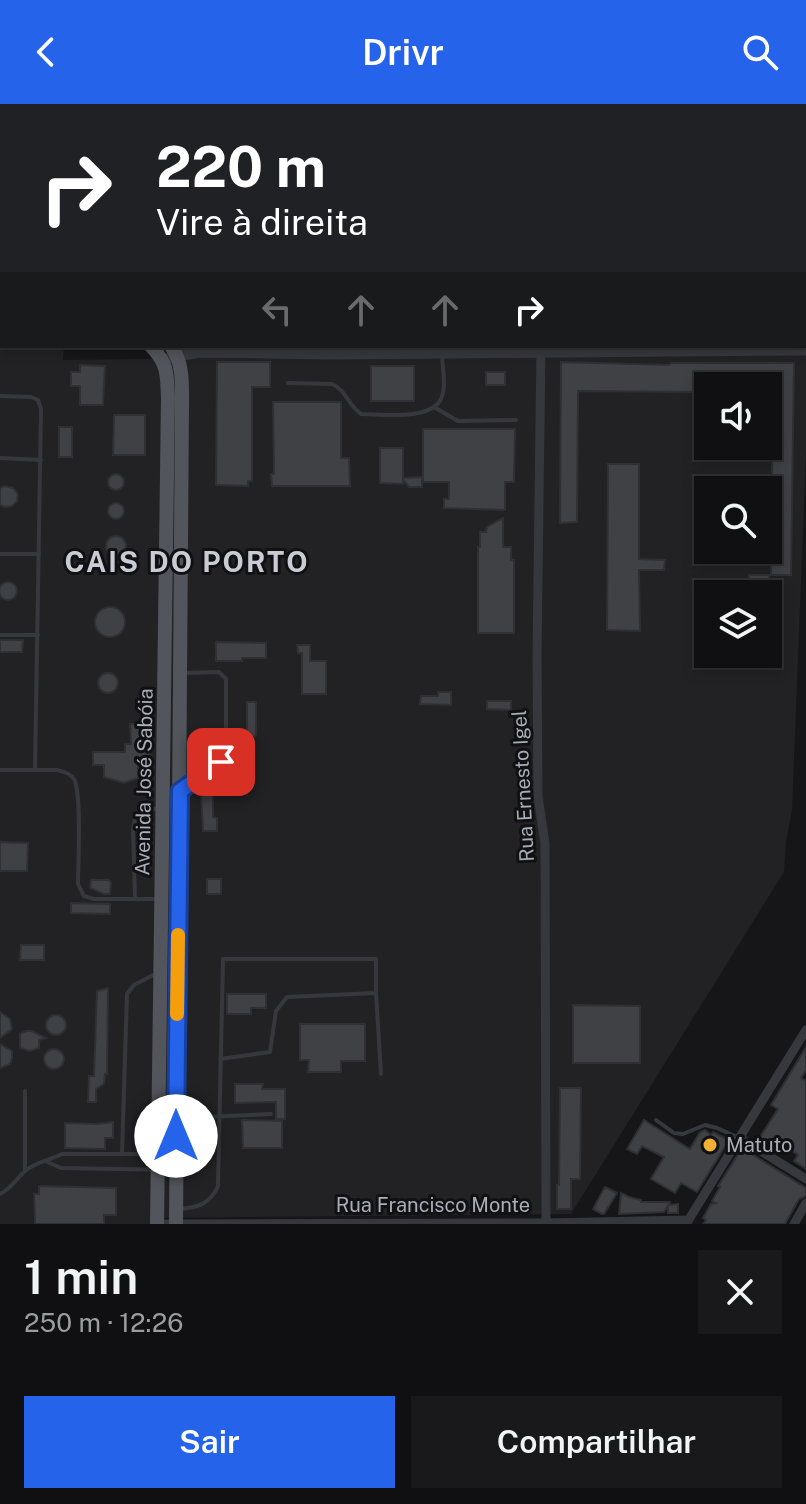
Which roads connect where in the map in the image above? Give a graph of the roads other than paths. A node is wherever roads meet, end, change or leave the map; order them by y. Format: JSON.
{"nodes":[{"id":1,"x":541,"y":349,"type":"edge"},
{"id":2,"x":601,"y":349,"type":"edge"},
{"id":3,"x":806,"y":350,"type":"edge"},
{"id":4,"x":442,"y":352,"type":"junction"},
{"id":5,"x":170,"y":354,"type":"edge"},
{"id":6,"x":288,"y":383,"type":"dead end"},
{"id":7,"x":0,"y":396,"type":"edge"},
{"id":8,"x":434,"y":407,"type":"junction"},
{"id":9,"x":516,"y":420,"type":"dead end"},
{"id":10,"x":0,"y":458,"type":"edge"},
{"id":11,"x":41,"y":460,"type":"junction"},
{"id":12,"x":0,"y":554,"type":"edge"},
{"id":13,"x":39,"y":554,"type":"junction"},
{"id":14,"x":0,"y":635,"type":"edge"},
{"id":15,"x":38,"y":635,"type":"junction"},
{"id":16,"x":180,"y":673,"type":"junction"},
{"id":17,"x":0,"y":770,"type":"edge"},
{"id":18,"x":35,"y":770,"type":"junction"},
{"id":19,"x":180,"y":791,"type":"junction"},
{"id":20,"x":164,"y":809,"type":"junction"},
{"id":21,"x":135,"y":899,"type":"junction"},
{"id":22,"x":163,"y":899,"type":"junction"},
{"id":23,"x":178,"y":961,"type":"junction"},
{"id":24,"x":162,"y":971,"type":"junction"},
{"id":25,"x":376,"y":993,"type":"junction"},
{"id":26,"x":806,"y":1030,"type":"edge"},
{"id":27,"x":220,"y":1059,"type":"junction"},
{"id":28,"x":381,"y":1074,"type":"dead end"},
{"id":29,"x":25,"y":1091,"type":"dead end"},
{"id":30,"x":271,"y":1114,"type":"dead end"},
{"id":31,"x":219,"y":1116,"type":"junction"},
{"id":32,"x":176,"y":1118,"type":"junction"},
{"id":33,"x":656,"y":1120,"type":"dead end"},
{"id":34,"x":740,"y":1138,"type":"junction"},
{"id":35,"x":122,"y":1154,"type":"junction"},
{"id":36,"x":158,"y":1154,"type":"junction"},
{"id":37,"x":176,"y":1154,"type":"junction"},
{"id":38,"x":47,"y":1162,"type":"junction"},
{"id":39,"x":158,"y":1170,"type":"junction"},
{"id":40,"x":176,"y":1170,"type":"junction"},
{"id":41,"x":25,"y":1171,"type":"junction"},
{"id":42,"x":806,"y":1179,"type":"edge"},
{"id":43,"x":0,"y":1194,"type":"edge"},
{"id":44,"x":806,"y":1203,"type":"edge"},
{"id":45,"x":176,"y":1219,"type":"edge"},
{"id":46,"x":687,"y":1222,"type":"edge"},
{"id":47,"x":158,"y":1224,"type":"edge"},
{"id":48,"x":546,"y":1224,"type":"edge"},
{"id":49,"x":794,"y":1224,"type":"edge"}],
"edges":[{"from":1,"to":2,"type":"street"},
{"from":1,"to":4,"type":"street"},
{"from":1,"to":48,"type":"street","name":"Rua Ernesto Igel"},
{"from":2,"to":3,"type":"street"},
{"from":4,"to":5,"type":"street"},
{"from":4,"to":8,"type":"lane"},
{"from":5,"to":16,"type":"main road","name":"Avenida José Sabóia"},
{"from":5,"to":20,"type":"main road","name":"Avenida José Sabóia"},
{"from":6,"to":8,"type":"lane"},
{"from":7,"to":11,"type":"lane"},
{"from":8,"to":9,"type":"lane"},
{"from":10,"to":11,"type":"lane"},
{"from":11,"to":13,"type":"lane"},
{"from":12,"to":13,"type":"lane"},
{"from":13,"to":15,"type":"lane"},
{"from":14,"to":15,"type":"lane"},
{"from":15,"to":18,"type":"lane"},
{"from":16,"to":19,"type":"main road","name":"Avenida José Sabóia"},
{"from":16,"to":19,"type":"lane"},
{"from":17,"to":18,"type":"lane"},
{"from":18,"to":21,"type":"lane"},
{"from":19,"to":23,"type":"main road","name":"Avenida José Sabóia"},
{"from":20,"to":21,"type":"lane"},
{"from":20,"to":22,"type":"main road","name":"Avenida José Sabóia"},
{"from":21,"to":22,"type":"lane"},
{"from":22,"to":24,"type":"main road","name":"Avenida José Sabóia"},
{"from":23,"to":24,"type":"lane"},
{"from":23,"to":32,"type":"main road","name":"Avenida José Sabóia"},
{"from":24,"to":35,"type":"lane"},
{"from":24,"to":36,"type":"main road","name":"Avenida José Sabóia"},
{"from":25,"to":27,"type":"lane"},
{"from":25,"to":27,"type":"lane"},
{"from":25,"to":28,"type":"lane"},
{"from":26,"to":34,"type":"street"},
{"from":27,"to":31,"type":"lane"},
{"from":29,"to":41,"type":"lane"},
{"from":30,"to":31,"type":"lane"},
{"from":31,"to":32,"type":"lane"},
{"from":31,"to":45,"type":"lane"},
{"from":32,"to":37,"type":"main road","name":"Avenida José Sabóia"},
{"from":33,"to":34,"type":"lane"},
{"from":34,"to":42,"type":"street"},
{"from":34,"to":46,"type":"street"},
{"from":35,"to":36,"type":"lane"},
{"from":35,"to":38,"type":"lane"},
{"from":36,"to":37,"type":"lane"},
{"from":36,"to":39,"type":"main road","name":"Avenida José Sabóia"},
{"from":37,"to":40,"type":"main road","name":"Avenida José Sabóia"},
{"from":38,"to":39,"type":"lane"},
{"from":38,"to":41,"type":"lane"},
{"from":39,"to":40,"type":"lane"},
{"from":39,"to":47,"type":"main road","name":"Avenida José Sabóia"},
{"from":40,"to":45,"type":"main road","name":"Avenida José Sabóia"},
{"from":41,"to":43,"type":"lane"},
{"from":44,"to":49,"type":"street"},
{"from":45,"to":47,"type":"street","name":"Rua Francisco Monte"},
{"from":45,"to":48,"type":"street","name":"Rua Francisco Monte"},
{"from":46,"to":48,"type":"street","name":"Rua Francisco Monte"}]}
